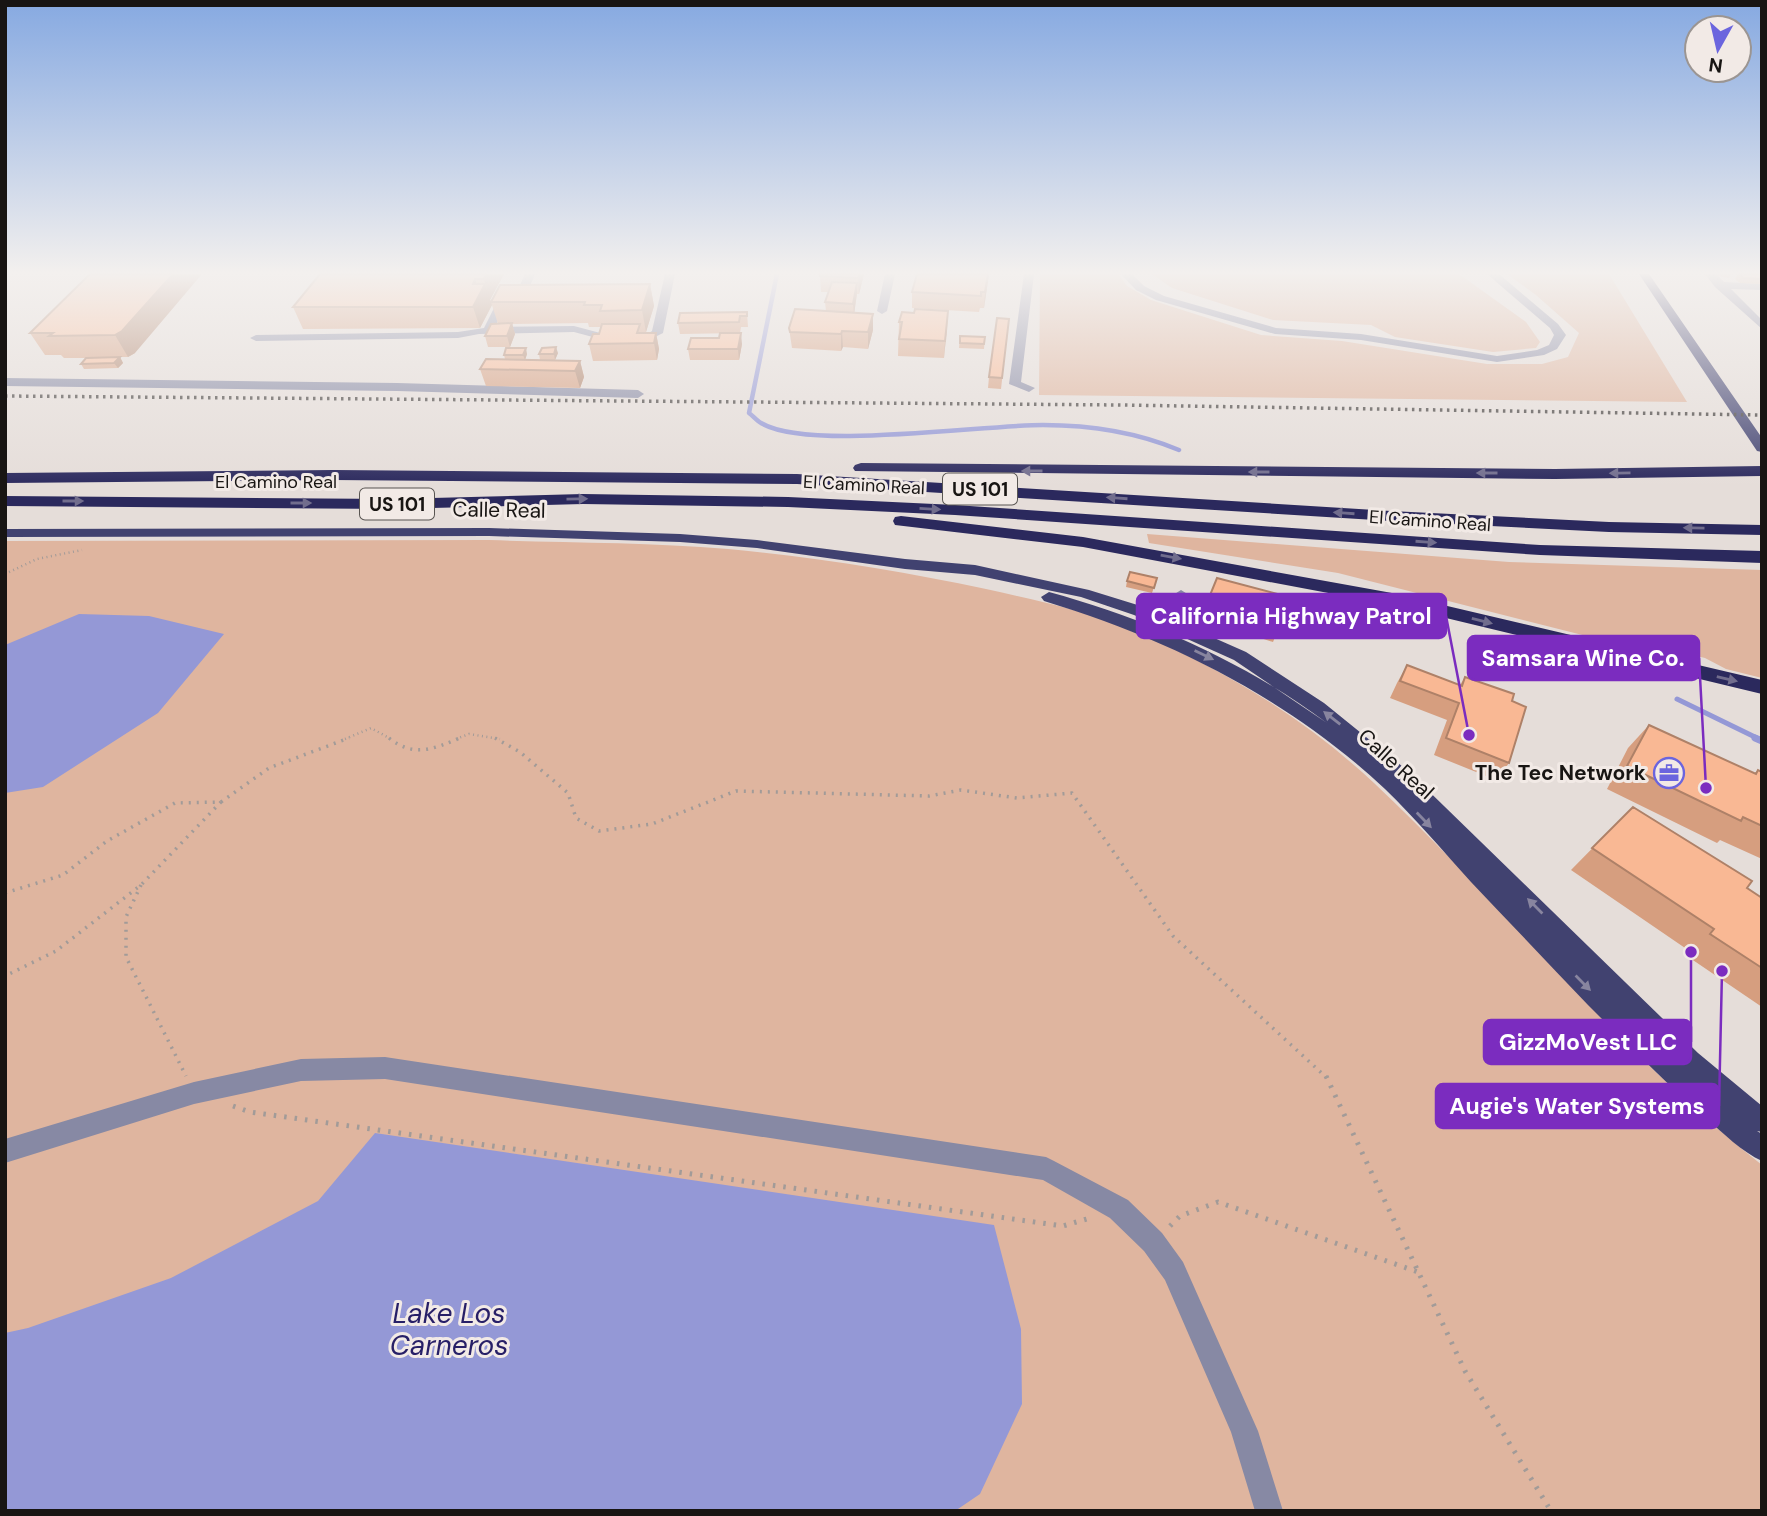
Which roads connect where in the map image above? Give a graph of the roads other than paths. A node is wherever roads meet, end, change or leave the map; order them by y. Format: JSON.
{"nodes":[{"id":1,"x":1020,"y":345,"type":"edge"},
{"id":2,"x":1410,"y":345,"type":"edge"},
{"id":3,"x":1554,"y":345,"type":"edge"},
{"id":4,"x":1690,"y":345,"type":"edge"},
{"id":5,"x":5,"y":382,"type":"edge"},
{"id":6,"x":1029,"y":388,"type":"dead end"},
{"id":7,"x":638,"y":394,"type":"dead end"},
{"id":8,"x":1759,"y":445,"type":"edge"},
{"id":9,"x":1762,"y":471,"type":"edge"},
{"id":10,"x":334,"y":475,"type":"junction"},
{"id":11,"x":5,"y":478,"type":"edge"},
{"id":12,"x":5,"y":501,"type":"edge"},
{"id":13,"x":788,"y":502,"type":"junction"},
{"id":14,"x":1762,"y":530,"type":"edge"},
{"id":15,"x":5,"y":533,"type":"edge"},
{"id":16,"x":1762,"y":557,"type":"edge"},
{"id":17,"x":905,"y":564,"type":"junction"},
{"id":18,"x":1181,"y":595,"type":"dead end"},
{"id":19,"x":1170,"y":624,"type":"junction"},
{"id":20,"x":1762,"y":687,"type":"edge"},
{"id":21,"x":1762,"y":1121,"type":"edge"},
{"id":22,"x":1762,"y":1149,"type":"edge"},
{"id":23,"x":5,"y":1151,"type":"edge"},
{"id":24,"x":1269,"y":1511,"type":"edge"}],
"edges":[{"from":1,"to":6,"type":"street"},
{"from":2,"to":3,"type":"street"},
{"from":4,"to":8,"type":"main road"},
{"from":5,"to":7,"type":"street"},
{"from":9,"to":10,"type":"highway","one_way":true},
{"from":10,"to":11,"type":"highway","name":"El Camino Real","number":"US 101"},
{"from":14,"to":10,"type":"highway","name":"El Camino Real","number":"US 101","one_way":true},
{"from":12,"to":13,"type":"highway","name":"El Camino Real","number":"US 101","one_way":true},
{"from":13,"to":16,"type":"highway","name":"El Camino Real","number":"US 101","one_way":true},
{"from":13,"to":20,"type":"highway","one_way":true},
{"from":15,"to":17,"type":"main road","name":"Calle Real"},
{"from":17,"to":19,"type":"main road","name":"Calle Real"},
{"from":17,"to":22,"type":"main road","name":"Calle Real","one_way":true},
{"from":18,"to":19,"type":"street"},
{"from":21,"to":19,"type":"main road","name":"Calle Real","one_way":true},
{"from":23,"to":24,"type":"street"}]}
